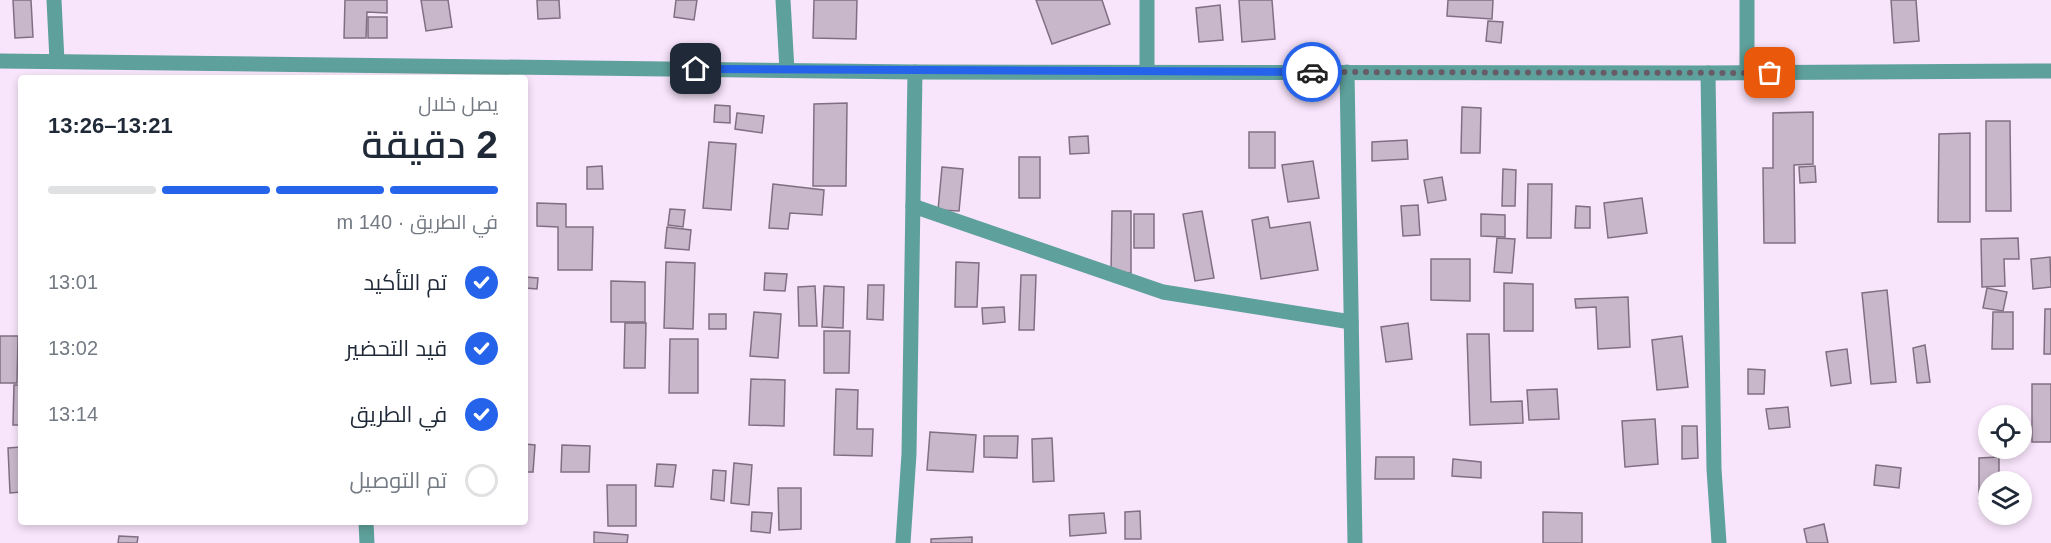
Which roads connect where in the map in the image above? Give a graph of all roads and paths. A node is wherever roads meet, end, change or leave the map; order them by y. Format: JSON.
{"nodes":[{"id":1,"x":54,"y":0,"type":"edge"},
{"id":2,"x":783,"y":0,"type":"edge"},
{"id":3,"x":1147,"y":0,"type":"edge"},
{"id":4,"x":1747,"y":0,"type":"edge"},
{"id":5,"x":0,"y":61,"type":"edge"},
{"id":6,"x":57,"y":61,"type":"junction"},
{"id":7,"x":787,"y":70,"type":"junction"},
{"id":8,"x":354,"y":71,"type":"edge"},
{"id":9,"x":2051,"y":71,"type":"edge"},
{"id":10,"x":915,"y":72,"type":"junction"},
{"id":11,"x":1147,"y":72,"type":"junction"},
{"id":12,"x":1347,"y":72,"type":"junction"},
{"id":13,"x":1708,"y":73,"type":"junction"},
{"id":14,"x":1747,"y":73,"type":"junction"},
{"id":15,"x":913,"y":206,"type":"junction"},
{"id":16,"x":1351,"y":322,"type":"junction"},
{"id":17,"x":366,"y":525,"type":"edge"},
{"id":18,"x":367,"y":543,"type":"edge"},
{"id":19,"x":903,"y":543,"type":"edge"},
{"id":20,"x":1355,"y":543,"type":"edge"},
{"id":21,"x":1719,"y":543,"type":"edge"}],
"edges":[{"from":1,"to":6,"type":"street"},
{"from":2,"to":7,"type":"street"},
{"from":3,"to":11,"type":"street"},
{"from":4,"to":14,"type":"street"},
{"from":5,"to":6,"type":"street"},
{"from":6,"to":8,"type":"street"},
{"from":7,"to":8,"type":"street"},
{"from":7,"to":10,"type":"street"},
{"from":9,"to":14,"type":"street"},
{"from":10,"to":11,"type":"street"},
{"from":10,"to":15,"type":"street"},
{"from":11,"to":12,"type":"street"},
{"from":12,"to":13,"type":"street"},
{"from":12,"to":16,"type":"street"},
{"from":13,"to":14,"type":"street"},
{"from":13,"to":21,"type":"street"},
{"from":15,"to":16,"type":"street"},
{"from":15,"to":19,"type":"street"},
{"from":16,"to":20,"type":"street"},
{"from":17,"to":18,"type":"street"}]}
